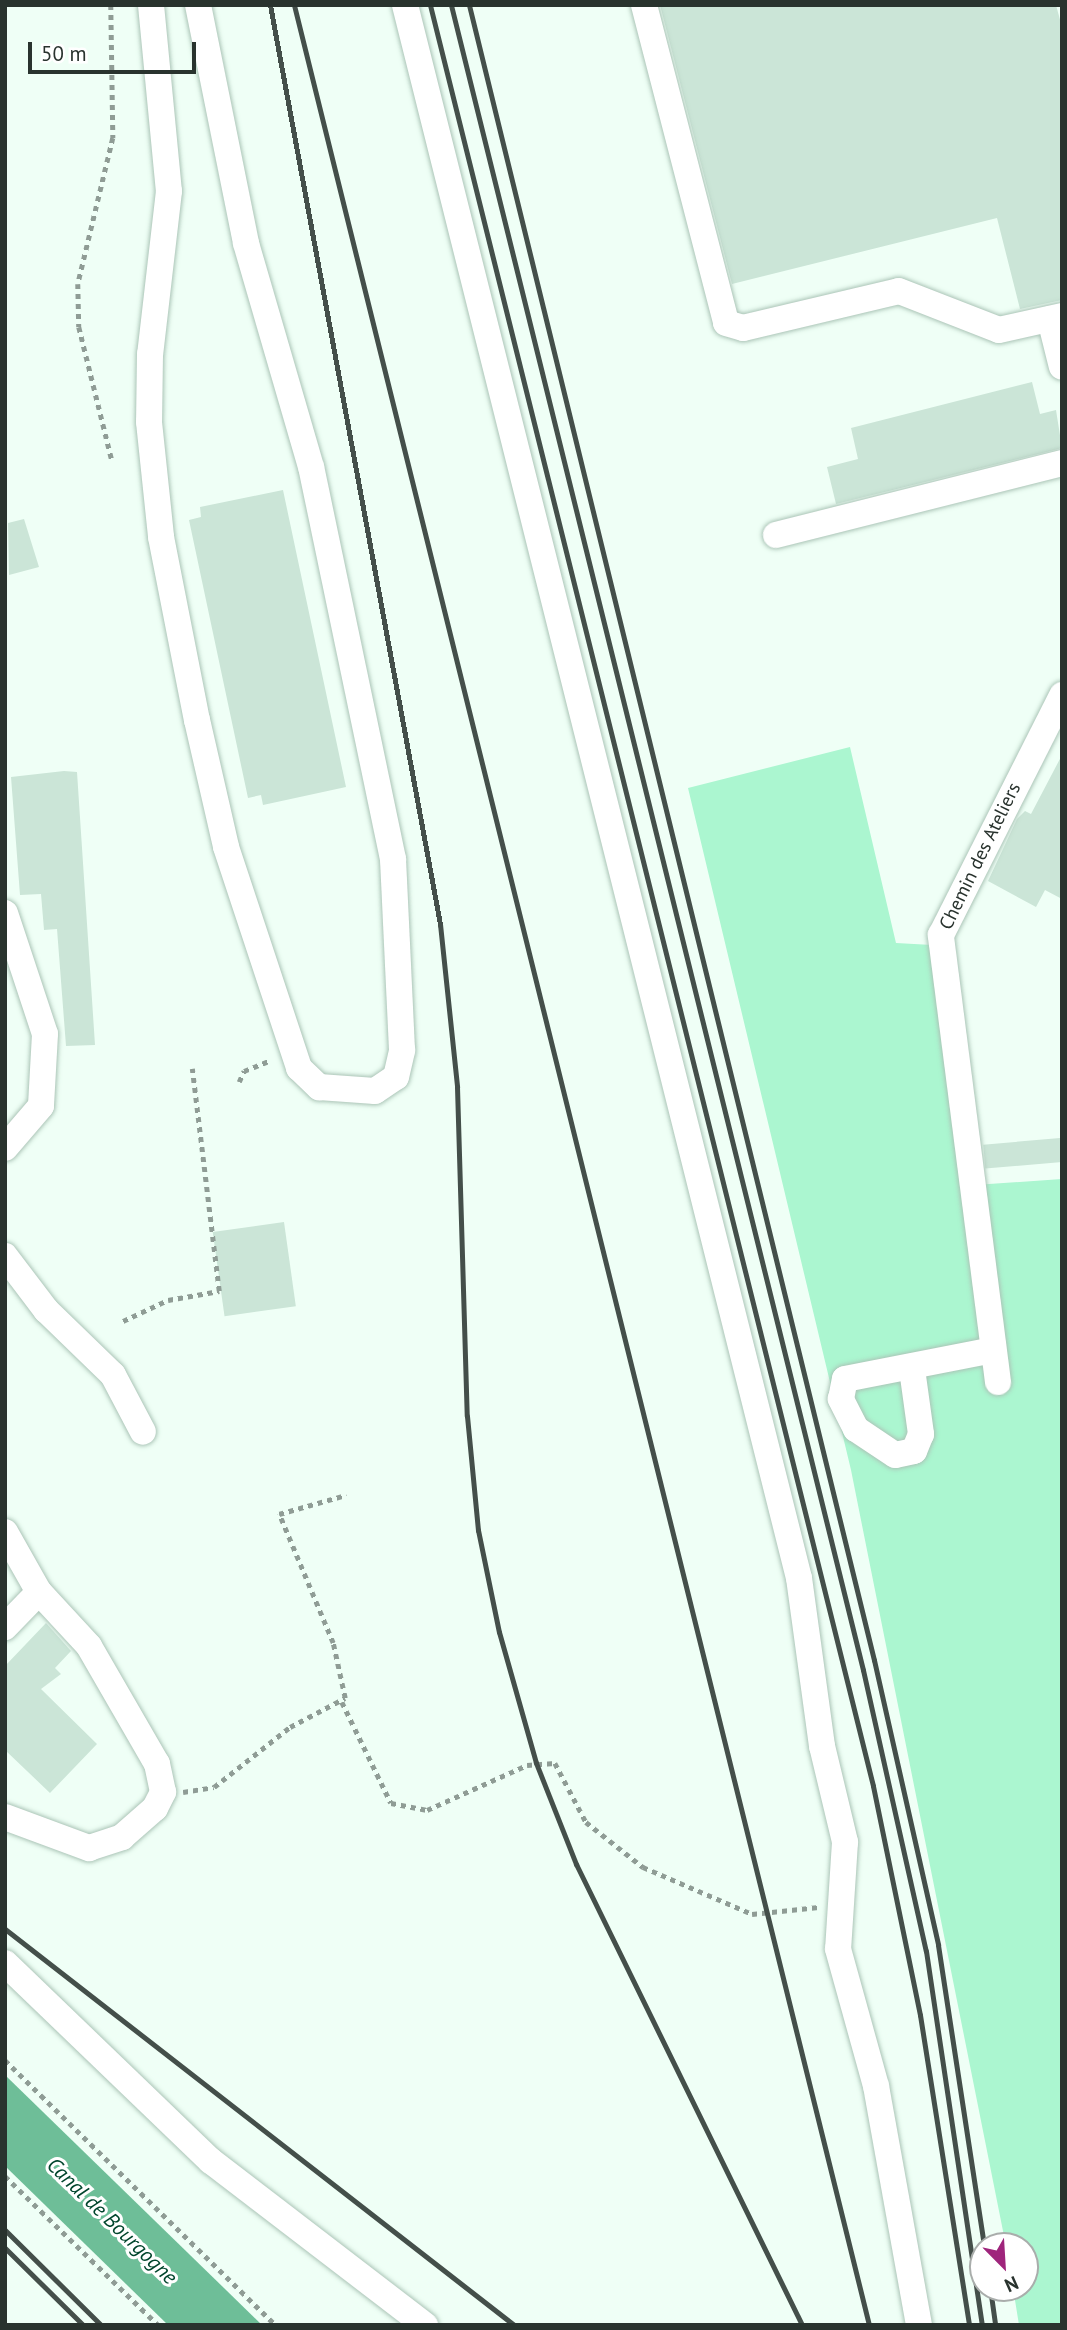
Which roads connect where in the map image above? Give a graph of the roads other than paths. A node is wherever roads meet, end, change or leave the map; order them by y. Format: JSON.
{"nodes":[{"id":1,"x":151,"y":5,"type":"edge"},
{"id":2,"x":198,"y":5,"type":"edge"},
{"id":3,"x":405,"y":5,"type":"edge"},
{"id":4,"x":644,"y":5,"type":"edge"},
{"id":5,"x":1056,"y":317,"type":"edge"},
{"id":6,"x":1062,"y":367,"type":"edge"},
{"id":7,"x":1062,"y":463,"type":"edge"},
{"id":8,"x":776,"y":534,"type":"dead end"},
{"id":9,"x":1062,"y":695,"type":"edge"},
{"id":10,"x":5,"y":912,"type":"edge"},
{"id":11,"x":5,"y":1148,"type":"edge"},
{"id":12,"x":5,"y":1256,"type":"edge"},
{"id":13,"x":993,"y":1350,"type":"junction"},
{"id":14,"x":912,"y":1368,"type":"dead end"},
{"id":15,"x":998,"y":1382,"type":"dead end"},
{"id":16,"x":143,"y":1432,"type":"dead end"},
{"id":17,"x":5,"y":1532,"type":"edge"},
{"id":18,"x":39,"y":1592,"type":"junction"},
{"id":19,"x":5,"y":1627,"type":"edge"},
{"id":20,"x":5,"y":1817,"type":"edge"},
{"id":21,"x":5,"y":1963,"type":"edge"},
{"id":22,"x":425,"y":2325,"type":"edge"},
{"id":23,"x":919,"y":2325,"type":"edge"}],
"edges":[{"from":1,"to":2,"type":"street"},
{"from":3,"to":23,"type":"street"},
{"from":4,"to":5,"type":"street"},
{"from":5,"to":6,"type":"street"},
{"from":7,"to":8,"type":"street"},
{"from":9,"to":13,"type":"street","name":"Chemin des Ateliers"},
{"from":10,"to":11,"type":"street"},
{"from":12,"to":16,"type":"street"},
{"from":13,"to":14,"type":"street"},
{"from":13,"to":15,"type":"street","name":"Chemin des Ateliers"},
{"from":17,"to":18,"type":"street"},
{"from":18,"to":19,"type":"street"},
{"from":18,"to":20,"type":"street"},
{"from":21,"to":22,"type":"street"}]}
